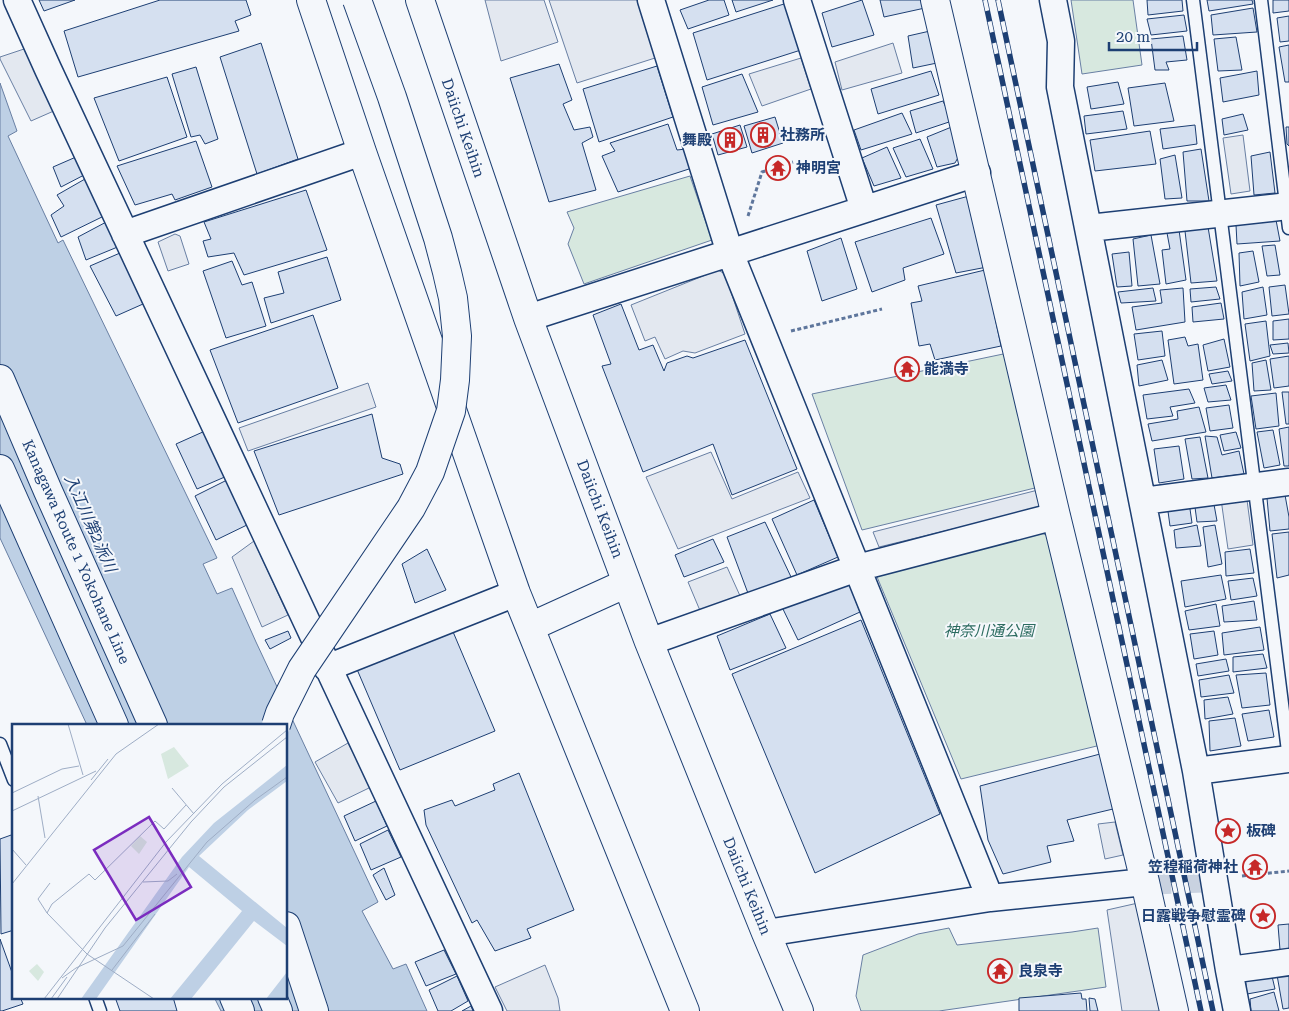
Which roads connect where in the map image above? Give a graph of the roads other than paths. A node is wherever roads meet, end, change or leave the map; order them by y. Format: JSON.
{"nodes":[{"id":1,"x":17,"y":0,"type":"edge"},
{"id":2,"x":311,"y":0,"type":"edge"},
{"id":3,"x":357,"y":0,"type":"edge"},
{"id":4,"x":421,"y":0,"type":"edge"},
{"id":5,"x":651,"y":0,"type":"edge"},
{"id":6,"x":797,"y":0,"type":"edge"},
{"id":7,"x":936,"y":0,"type":"edge"},
{"id":8,"x":1053,"y":0,"type":"edge"},
{"id":9,"x":1193,"y":0,"type":"edge"},
{"id":10,"x":1262,"y":0,"type":"edge"},
{"id":11,"x":362,"y":152,"type":"junction"},
{"id":12,"x":977,"y":173,"type":"junction"},
{"id":13,"x":864,"y":209,"type":"junction"},
{"id":14,"x":1288,"y":213,"type":"edge"},
{"id":15,"x":1220,"y":214,"type":"junction"},
{"id":16,"x":1089,"y":228,"type":"junction"},
{"id":17,"x":125,"y":234,"type":"junction"},
{"id":18,"x":734,"y":252,"type":"junction"},
{"id":19,"x":528,"y":318,"type":"junction"},
{"id":20,"x":0,"y":379,"type":"edge"},
{"id":21,"x":0,"y":469,"type":"edge"},
{"id":22,"x":1289,"y":482,"type":"edge"},
{"id":23,"x":1254,"y":486,"type":"junction"},
{"id":24,"x":1143,"y":500,"type":"junction"},
{"id":25,"x":1056,"y":516,"type":"junction"},
{"id":26,"x":857,"y":568,"type":"junction"},
{"id":27,"x":627,"y":583,"type":"junction"},
{"id":28,"x":516,"y":593,"type":"junction"},
{"id":29,"x":530,"y":627,"type":"junction"},
{"id":30,"x":649,"y":642,"type":"junction"},
{"id":31,"x":327,"y":668,"type":"junction"},
{"id":32,"x":114,"y":724,"type":"edge"},
{"id":33,"x":153,"y":724,"type":"edge"},
{"id":34,"x":276,"y":724,"type":"edge"},
{"id":35,"x":0,"y":744,"type":"edge"},
{"id":36,"x":1289,"y":759,"type":"edge"},
{"id":37,"x":1196,"y":771,"type":"junction"},
{"id":38,"x":12,"y":775,"type":"edge"},
{"id":39,"x":1145,"y":882,"type":"junction"},
{"id":40,"x":990,"y":898,"type":"junction"},
{"id":41,"x":288,"y":932,"type":"edge"},
{"id":42,"x":766,"y":933,"type":"junction"},
{"id":43,"x":1289,"y":962,"type":"edge"},
{"id":44,"x":1229,"y":970,"type":"junction"},
{"id":45,"x":95,"y":998,"type":"edge"},
{"id":46,"x":234,"y":998,"type":"edge"},
{"id":47,"x":272,"y":998,"type":"edge"},
{"id":48,"x":100,"y":1011,"type":"edge"},
{"id":49,"x":240,"y":1011,"type":"edge"},
{"id":50,"x":278,"y":1011,"type":"edge"},
{"id":51,"x":314,"y":1011,"type":"edge"},
{"id":52,"x":488,"y":1011,"type":"edge"},
{"id":53,"x":686,"y":1011,"type":"edge"},
{"id":54,"x":798,"y":1011,"type":"edge"},
{"id":55,"x":1174,"y":1011,"type":"edge"},
{"id":56,"x":1237,"y":1011,"type":"edge"}],
"edges":[{"from":1,"to":17,"type":"street"},
{"from":2,"to":11,"type":"main road"},
{"from":3,"to":34,"type":"main road","bridge":true},
{"from":4,"to":19,"type":"main road","name":"Daiichi Keihin"},
{"from":5,"to":18,"type":"street"},
{"from":6,"to":13,"type":"street"},
{"from":7,"to":12,"type":"main road"},
{"from":8,"to":16,"type":"street"},
{"from":9,"to":15,"type":"lane"},
{"from":10,"to":14,"type":"lane"},
{"from":11,"to":17,"type":"street"},
{"from":11,"to":28,"type":"main road"},
{"from":12,"to":13,"type":"street"},
{"from":12,"to":25,"type":"main road"},
{"from":13,"to":18,"type":"street"},
{"from":14,"to":15,"type":"street"},
{"from":15,"to":16,"type":"street"},
{"from":15,"to":23,"type":"lane"},
{"from":16,"to":24,"type":"street"},
{"from":17,"to":31,"type":"street"},
{"from":18,"to":19,"type":"street"},
{"from":18,"to":26,"type":"street"},
{"from":19,"to":27,"type":"main road","name":"Daiichi Keihin"},
{"from":20,"to":33,"type":"main road","name":"Kanagawa Route 1 Yokohane Line"},
{"from":21,"to":32,"type":"main road"},
{"from":22,"to":23,"type":"street"},
{"from":23,"to":24,"type":"street"},
{"from":23,"to":36,"type":"lane"},
{"from":24,"to":37,"type":"street"},
{"from":25,"to":26,"type":"street"},
{"from":25,"to":39,"type":"main road"},
{"from":26,"to":30,"type":"street"},
{"from":26,"to":40,"type":"street"},
{"from":27,"to":29,"type":"main road"},
{"from":27,"to":30,"type":"main road","name":"Daiichi Keihin"},
{"from":28,"to":29,"type":"main road"},
{"from":28,"to":31,"type":"street"},
{"from":29,"to":53,"type":"main road"},
{"from":30,"to":42,"type":"main road","name":"Daiichi Keihin"},
{"from":31,"to":52,"type":"street"},
{"from":35,"to":38,"type":"lane"},
{"from":36,"to":37,"type":"street"},
{"from":37,"to":44,"type":"street"},
{"from":39,"to":40,"type":"street"},
{"from":39,"to":55,"type":"main road"},
{"from":40,"to":42,"type":"street"},
{"from":41,"to":51,"type":"main road"},
{"from":42,"to":54,"type":"main road","name":"Daiichi Keihin"},
{"from":43,"to":44,"type":"street"},
{"from":44,"to":56,"type":"street"},
{"from":45,"to":48,"type":"lane"},
{"from":46,"to":49,"type":"main road"},
{"from":47,"to":50,"type":"main road"}]}
